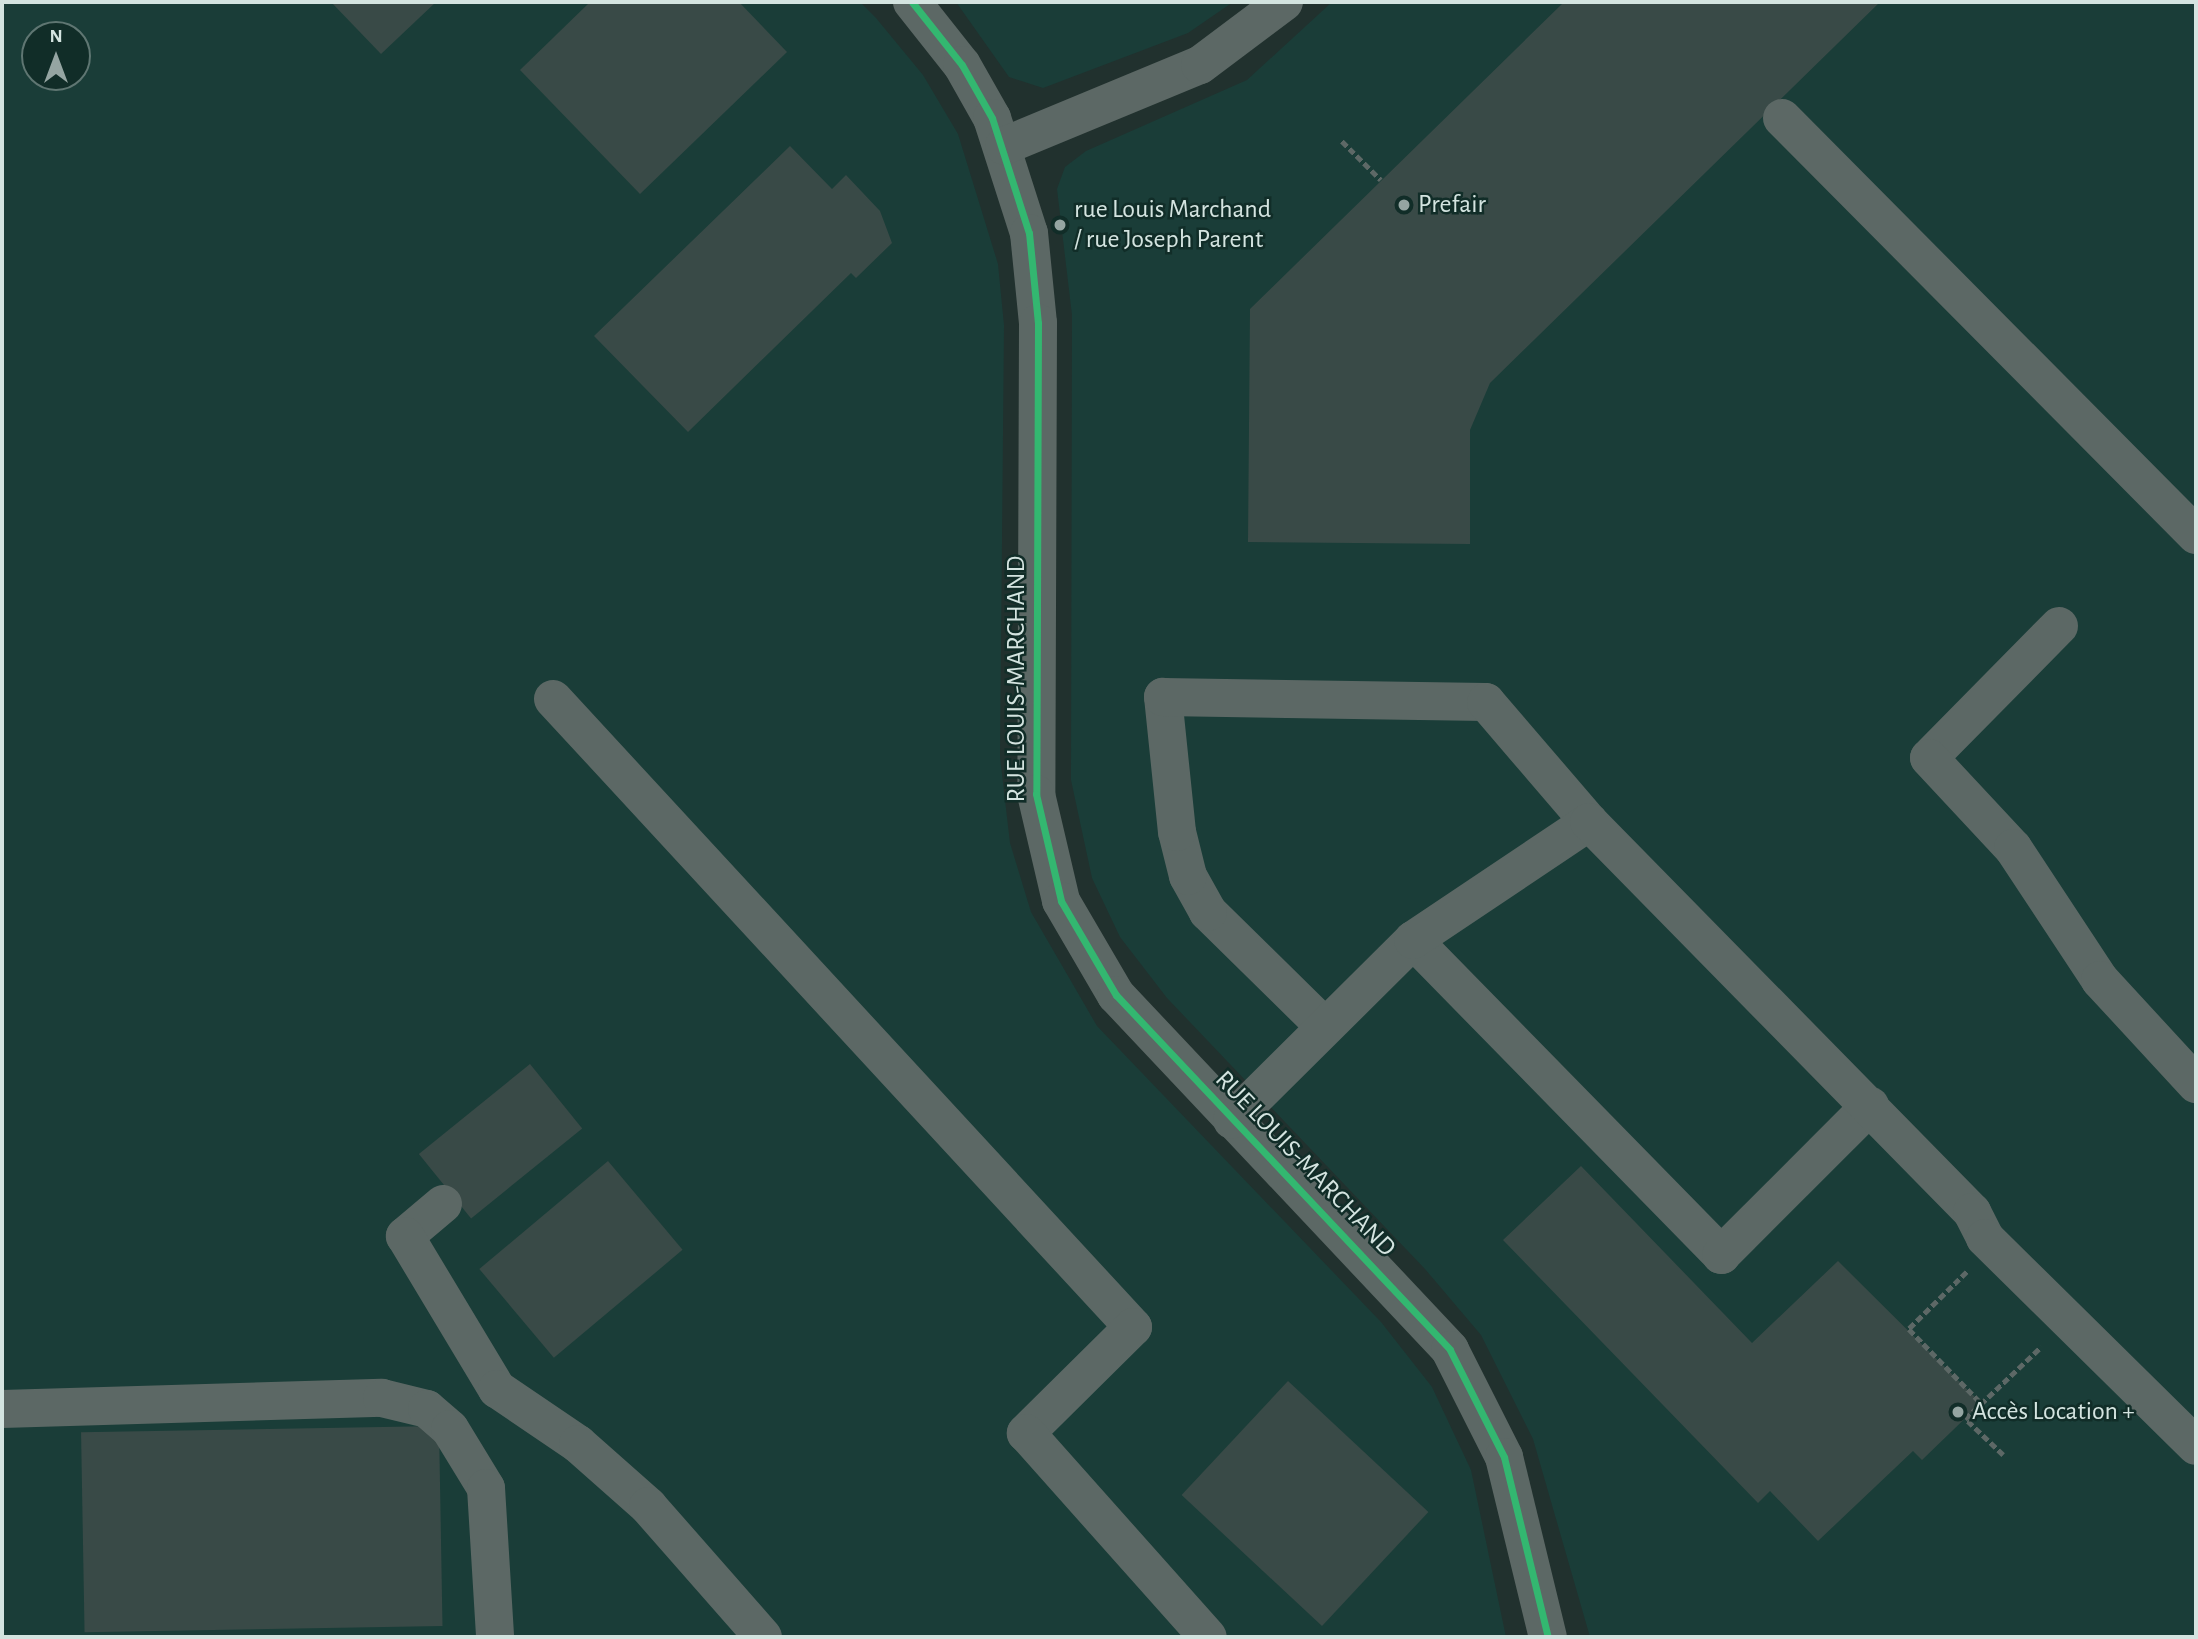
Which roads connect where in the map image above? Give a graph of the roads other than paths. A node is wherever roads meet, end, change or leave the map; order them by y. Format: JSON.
{"nodes":[{"id":1,"x":912,"y":2,"type":"edge"},
{"id":2,"x":1284,"y":2,"type":"edge"},
{"id":3,"x":1782,"y":118,"type":"dead end"},
{"id":4,"x":1004,"y":146,"type":"junction"},
{"id":5,"x":2196,"y":535,"type":"edge"},
{"id":6,"x":2059,"y":626,"type":"dead end"},
{"id":7,"x":553,"y":699,"type":"dead end"},
{"id":8,"x":1589,"y":822,"type":"junction"},
{"id":9,"x":1413,"y":940,"type":"junction"},
{"id":10,"x":1324,"y":1026,"type":"junction"},
{"id":11,"x":2196,"y":1084,"type":"edge"},
{"id":12,"x":1870,"y":1107,"type":"junction"},
{"id":13,"x":1232,"y":1119,"type":"junction"},
{"id":14,"x":443,"y":1203,"type":"dead end"},
{"id":15,"x":2,"y":1409,"type":"edge"},
{"id":16,"x":2196,"y":1447,"type":"edge"},
{"id":17,"x":495,"y":1637,"type":"edge"},
{"id":18,"x":763,"y":1637,"type":"edge"},
{"id":19,"x":1208,"y":1637,"type":"edge"},
{"id":20,"x":1548,"y":1637,"type":"edge"}],
"edges":[{"from":1,"to":4,"type":"street","name":"RUE LOUIS-MARCHAND"},
{"from":2,"to":4,"type":"street"},
{"from":3,"to":5,"type":"street"},
{"from":4,"to":13,"type":"street","name":"RUE LOUIS-MARCHAND"},
{"from":6,"to":11,"type":"street"},
{"from":7,"to":19,"type":"street"},
{"from":8,"to":9,"type":"street"},
{"from":8,"to":10,"type":"street"},
{"from":8,"to":12,"type":"street"},
{"from":9,"to":10,"type":"street"},
{"from":9,"to":12,"type":"street"},
{"from":10,"to":13,"type":"street"},
{"from":12,"to":16,"type":"street"},
{"from":13,"to":20,"type":"street","name":"RUE LOUIS-MARCHAND"},
{"from":14,"to":18,"type":"street"},
{"from":15,"to":17,"type":"street"}]}
